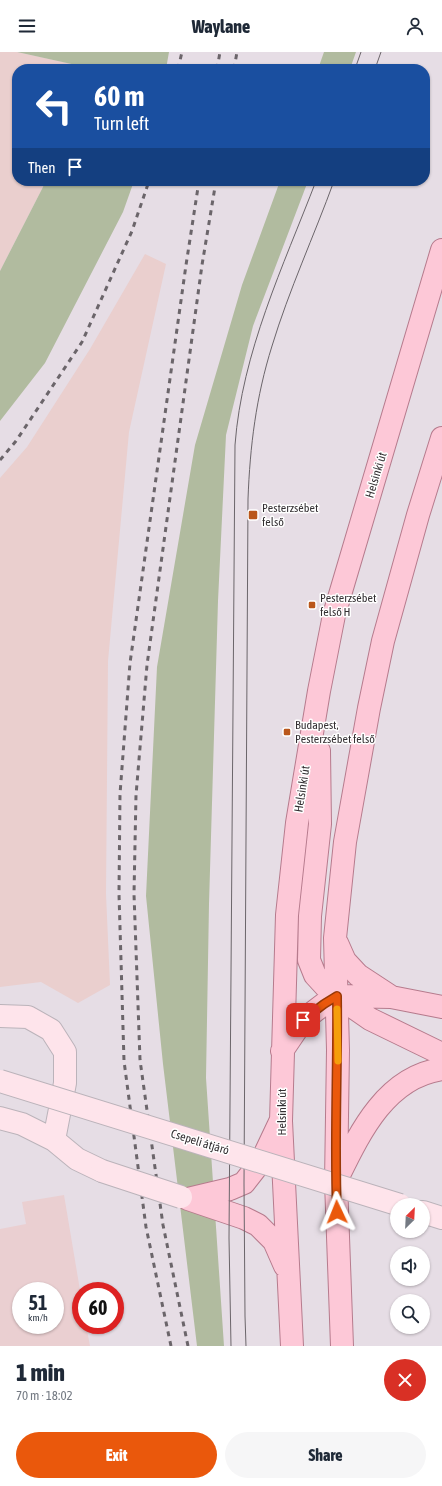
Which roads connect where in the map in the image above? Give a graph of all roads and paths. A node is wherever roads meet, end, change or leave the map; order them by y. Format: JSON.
{"nodes":[{"id":1,"x":442,"y":250,"type":"edge"},
{"id":2,"x":442,"y":438,"type":"edge"},
{"id":3,"x":319,"y":691,"type":"junction"},
{"id":4,"x":335,"y":938,"type":"junction"},
{"id":5,"x":337,"y":996,"type":"junction"},
{"id":6,"x":392,"y":996,"type":"junction"},
{"id":7,"x":442,"y":1007,"type":"edge"},
{"id":8,"x":0,"y":1016,"type":"edge"},
{"id":9,"x":282,"y":1051,"type":"junction"},
{"id":10,"x":442,"y":1054,"type":"edge"},
{"id":11,"x":442,"y":1069,"type":"edge"},
{"id":12,"x":0,"y":1081,"type":"edge"},
{"id":13,"x":0,"y":1118,"type":"edge"},
{"id":14,"x":281,"y":1121,"type":"junction"},
{"id":15,"x":54,"y":1140,"type":"junction"},
{"id":16,"x":336,"y":1182,"type":"junction"},
{"id":17,"x":188,"y":1199,"type":"junction"},
{"id":18,"x":390,"y":1202,"type":"edge"},
{"id":19,"x":430,"y":1214,"type":"edge"},
{"id":20,"x":442,"y":1218,"type":"edge"},
{"id":21,"x":289,"y":1274,"type":"junction"},
{"id":22,"x":292,"y":1346,"type":"edge"},
{"id":23,"x":342,"y":1346,"type":"edge"}],
"edges":[{"from":1,"to":3,"type":"main road","name":"Helsinki út"},
{"from":2,"to":4,"type":"main road"},
{"from":3,"to":5,"type":"main road"},
{"from":3,"to":9,"type":"main road","name":"Helsinki út"},
{"from":4,"to":5,"type":"main road"},
{"from":4,"to":6,"type":"main road"},
{"from":5,"to":6,"type":"main road"},
{"from":5,"to":9,"type":"main road"},
{"from":5,"to":10,"type":"main road"},
{"from":5,"to":16,"type":"main road"},
{"from":6,"to":7,"type":"main road"},
{"from":8,"to":15,"type":"main road"},
{"from":9,"to":14,"type":"main road","name":"Helsinki út"},
{"from":11,"to":16,"type":"main road"},
{"from":12,"to":18,"type":"main road","name":"Csepeli átjáró","bridge":true},
{"from":13,"to":15,"type":"main road"},
{"from":14,"to":17,"type":"main road"},
{"from":14,"to":21,"type":"main road","name":"Helsinki út"},
{"from":15,"to":17,"type":"main road","bridge":true},
{"from":16,"to":23,"type":"main road"},
{"from":17,"to":21,"type":"main road"},
{"from":19,"to":20,"type":"main road"},
{"from":21,"to":22,"type":"main road","name":"Helsinki út"}]}
